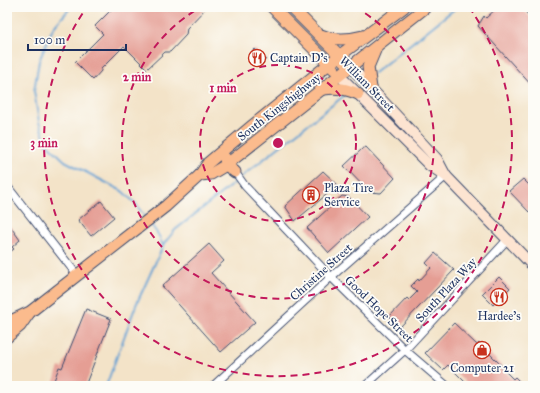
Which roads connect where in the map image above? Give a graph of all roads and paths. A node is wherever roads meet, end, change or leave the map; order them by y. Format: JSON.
{"nodes":[{"id":1,"x":272,"y":7,"type":"edge"},
{"id":2,"x":291,"y":7,"type":"edge"},
{"id":3,"x":404,"y":7,"type":"edge"},
{"id":4,"x":426,"y":7,"type":"edge"},
{"id":5,"x":318,"y":33,"type":"junction"},
{"id":6,"x":367,"y":35,"type":"junction"},
{"id":7,"x":312,"y":47,"type":"junction"},
{"id":8,"x":376,"y":47,"type":"junction"},
{"id":9,"x":339,"y":56,"type":"junction"},
{"id":10,"x":329,"y":64,"type":"junction"},
{"id":11,"x":351,"y":68,"type":"junction"},
{"id":12,"x":340,"y":76,"type":"junction"},
{"id":13,"x":310,"y":80,"type":"junction"},
{"id":14,"x":371,"y":88,"type":"junction"},
{"id":15,"x":324,"y":89,"type":"junction"},
{"id":16,"x":358,"y":94,"type":"junction"},
{"id":17,"x":230,"y":144,"type":"junction"},
{"id":18,"x":237,"y":156,"type":"junction"},
{"id":19,"x":226,"y":165,"type":"junction"},
{"id":20,"x":235,"y":172,"type":"junction"},
{"id":21,"x":200,"y":175,"type":"junction"},
{"id":22,"x":446,"y":176,"type":"junction"},
{"id":23,"x":7,"y":186,"type":"edge"},
{"id":24,"x":507,"y":240,"type":"junction"},
{"id":25,"x":533,"y":266,"type":"edge"},
{"id":26,"x":77,"y":275,"type":"junction"},
{"id":27,"x":331,"y":277,"type":"junction"},
{"id":28,"x":30,"y":312,"type":"junction"},
{"id":29,"x":7,"y":325,"type":"edge"},
{"id":30,"x":7,"y":337,"type":"edge"},
{"id":31,"x":405,"y":350,"type":"junction"},
{"id":32,"x":213,"y":386,"type":"edge"},
{"id":33,"x":364,"y":386,"type":"edge"},
{"id":34,"x":447,"y":386,"type":"edge"}],
"edges":[{"from":1,"to":7,"type":"main road","name":"William Street"},
{"from":2,"to":5,"type":"main road","name":"William Street"},
{"from":3,"to":6,"type":"main road","name":"South Kingshighway"},
{"from":4,"to":8,"type":"main road","name":"South Kingshighway"},
{"from":5,"to":6,"type":"main road"},
{"from":5,"to":9,"type":"main road","name":"William Street"},
{"from":6,"to":9,"type":"main road","name":"South Kingshighway"},
{"from":7,"to":10,"type":"main road","name":"William Street"},
{"from":7,"to":13,"type":"main road"},
{"from":8,"to":11,"type":"main road","name":"South Kingshighway"},
{"from":8,"to":14,"type":"main road"},
{"from":9,"to":10,"type":"main road","name":"South Kingshighway"},
{"from":9,"to":11,"type":"main road","name":"William Street"},
{"from":10,"to":12,"type":"main road","name":"William Street"},
{"from":10,"to":13,"type":"main road","name":"South Kingshighway"},
{"from":11,"to":12,"type":"main road","name":"South Kingshighway"},
{"from":11,"to":14,"type":"main road","name":"William Street"},
{"from":12,"to":15,"type":"main road","name":"South Kingshighway"},
{"from":12,"to":16,"type":"main road","name":"William Street"},
{"from":13,"to":17,"type":"main road","name":"South Kingshighway"},
{"from":14,"to":22,"type":"main road","name":"William Street"},
{"from":15,"to":16,"type":"main road"},
{"from":15,"to":18,"type":"main road","name":"South Kingshighway"},
{"from":16,"to":22,"type":"main road","name":"William Street"},
{"from":17,"to":19,"type":"main road"},
{"from":17,"to":21,"type":"main road","name":"South Kingshighway"},
{"from":18,"to":19,"type":"main road","name":"South Kingshighway"},
{"from":18,"to":20,"type":"main road"},
{"from":19,"to":20,"type":"main road"},
{"from":19,"to":21,"type":"main road","name":"South Kingshighway"},
{"from":20,"to":27,"type":"street","name":"Good Hope Street"},
{"from":21,"to":26,"type":"main road","name":"South Kingshighway"},
{"from":22,"to":24,"type":"main road","name":"William Street"},
{"from":22,"to":27,"type":"street","name":"Christine Street"},
{"from":23,"to":26,"type":"street"},
{"from":24,"to":25,"type":"main road","name":"William Street"},
{"from":24,"to":31,"type":"street","name":"South Plaza Way"},
{"from":26,"to":28,"type":"main road","name":"South Kingshighway"},
{"from":27,"to":31,"type":"street","name":"Good Hope Street"},
{"from":27,"to":32,"type":"street","name":"Christine Street"},
{"from":28,"to":29,"type":"main road","name":"South Kingshighway"},
{"from":28,"to":30,"type":"main road","name":"South Kingshighway"},
{"from":31,"to":33,"type":"street","name":"South Plaza Way"},
{"from":31,"to":34,"type":"street","name":"Good Hope Street"}]}
